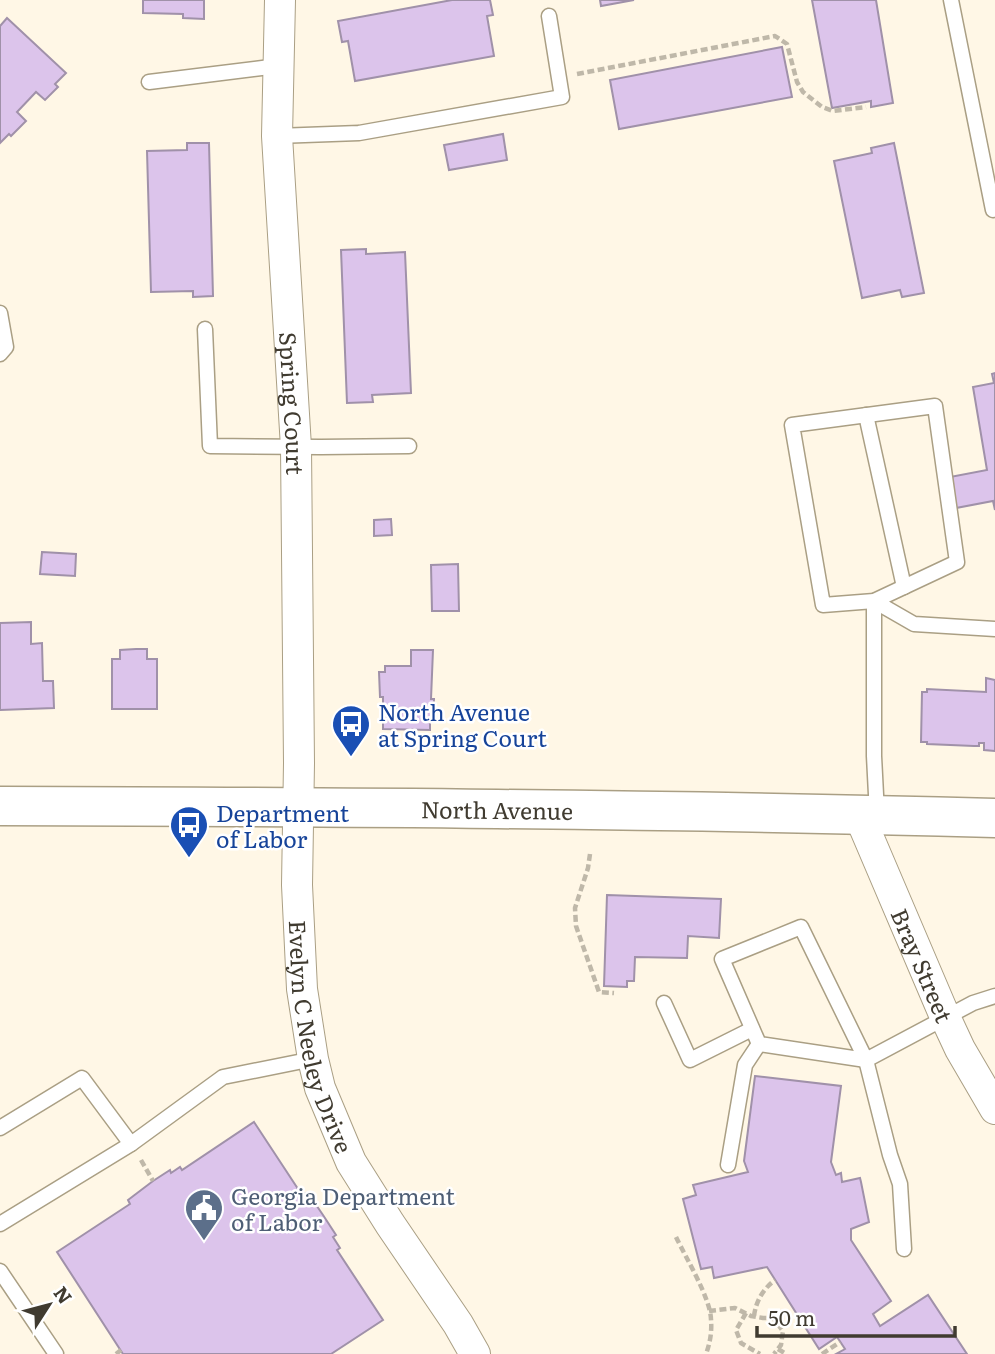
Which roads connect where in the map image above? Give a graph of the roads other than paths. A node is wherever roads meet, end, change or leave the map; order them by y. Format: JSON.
{"nodes":[{"id":1,"x":279,"y":0,"type":"edge"},
{"id":2,"x":951,"y":0,"type":"edge"},
{"id":3,"x":549,"y":16,"type":"dead end"},
{"id":4,"x":278,"y":66,"type":"junction"},
{"id":5,"x":149,"y":82,"type":"dead end"},
{"id":6,"x":277,"y":136,"type":"junction"},
{"id":7,"x":993,"y":211,"type":"edge"},
{"id":8,"x":0,"y":313,"type":"edge"},
{"id":9,"x":205,"y":329,"type":"dead end"},
{"id":10,"x":0,"y":354,"type":"edge"},
{"id":11,"x":866,"y":415,"type":"junction"},
{"id":12,"x":409,"y":446,"type":"dead end"},
{"id":13,"x":296,"y":447,"type":"junction"},
{"id":14,"x":904,"y":587,"type":"junction"},
{"id":15,"x":874,"y":601,"type":"junction"},
{"id":16,"x":995,"y":629,"type":"edge"},
{"id":17,"x":0,"y":806,"type":"edge"},
{"id":18,"x":299,"y":807,"type":"junction"},
{"id":19,"x":868,"y":815,"type":"junction"},
{"id":20,"x":995,"y":818,"type":"edge"},
{"id":21,"x":995,"y":996,"type":"edge"},
{"id":22,"x":664,"y":1003,"type":"dead end"},
{"id":23,"x":946,"y":1018,"type":"junction"},
{"id":24,"x":752,"y":1029,"type":"junction"},
{"id":25,"x":759,"y":1044,"type":"junction"},
{"id":26,"x":313,"y":1059,"type":"junction"},
{"id":27,"x":866,"y":1060,"type":"junction"},
{"id":28,"x":995,"y":1109,"type":"edge"},
{"id":29,"x":0,"y":1128,"type":"edge"},
{"id":30,"x":135,"y":1150,"type":"junction"},
{"id":31,"x":728,"y":1165,"type":"dead end"},
{"id":32,"x":0,"y":1224,"type":"edge"},
{"id":33,"x":905,"y":1249,"type":"dead end"},
{"id":34,"x":0,"y":1271,"type":"edge"},
{"id":35,"x":56,"y":1354,"type":"edge"},
{"id":36,"x":475,"y":1354,"type":"edge"}],
"edges":[{"from":1,"to":4,"type":"street","name":"Spring Court"},
{"from":2,"to":7,"type":"lane"},
{"from":3,"to":6,"type":"lane"},
{"from":4,"to":5,"type":"lane"},
{"from":4,"to":6,"type":"street","name":"Spring Court"},
{"from":6,"to":13,"type":"street","name":"Spring Court"},
{"from":8,"to":10,"type":"lane"},
{"from":9,"to":13,"type":"lane"},
{"from":11,"to":14,"type":"lane"},
{"from":11,"to":14,"type":"lane"},
{"from":11,"to":15,"type":"lane"},
{"from":12,"to":13,"type":"lane"},
{"from":13,"to":18,"type":"street","name":"Spring Court"},
{"from":14,"to":15,"type":"lane"},
{"from":15,"to":16,"type":"lane"},
{"from":15,"to":19,"type":"lane"},
{"from":17,"to":18,"type":"main road","name":"North Avenue"},
{"from":18,"to":19,"type":"main road","name":"North Avenue"},
{"from":18,"to":26,"type":"street","name":"Evelyn C Neeley Drive"},
{"from":19,"to":20,"type":"main road","name":"North Avenue"},
{"from":19,"to":23,"type":"street","name":"Bray Street"},
{"from":21,"to":23,"type":"lane"},
{"from":22,"to":24,"type":"lane"},
{"from":23,"to":27,"type":"lane"},
{"from":23,"to":28,"type":"street","name":"Bray Street"},
{"from":24,"to":25,"type":"lane"},
{"from":24,"to":27,"type":"lane"},
{"from":25,"to":27,"type":"lane"},
{"from":25,"to":31,"type":"lane"},
{"from":26,"to":30,"type":"lane"},
{"from":26,"to":36,"type":"street","name":"Evelyn C Neeley Drive"},
{"from":27,"to":33,"type":"lane"},
{"from":29,"to":30,"type":"lane"},
{"from":30,"to":32,"type":"lane"},
{"from":34,"to":35,"type":"lane"}]}
